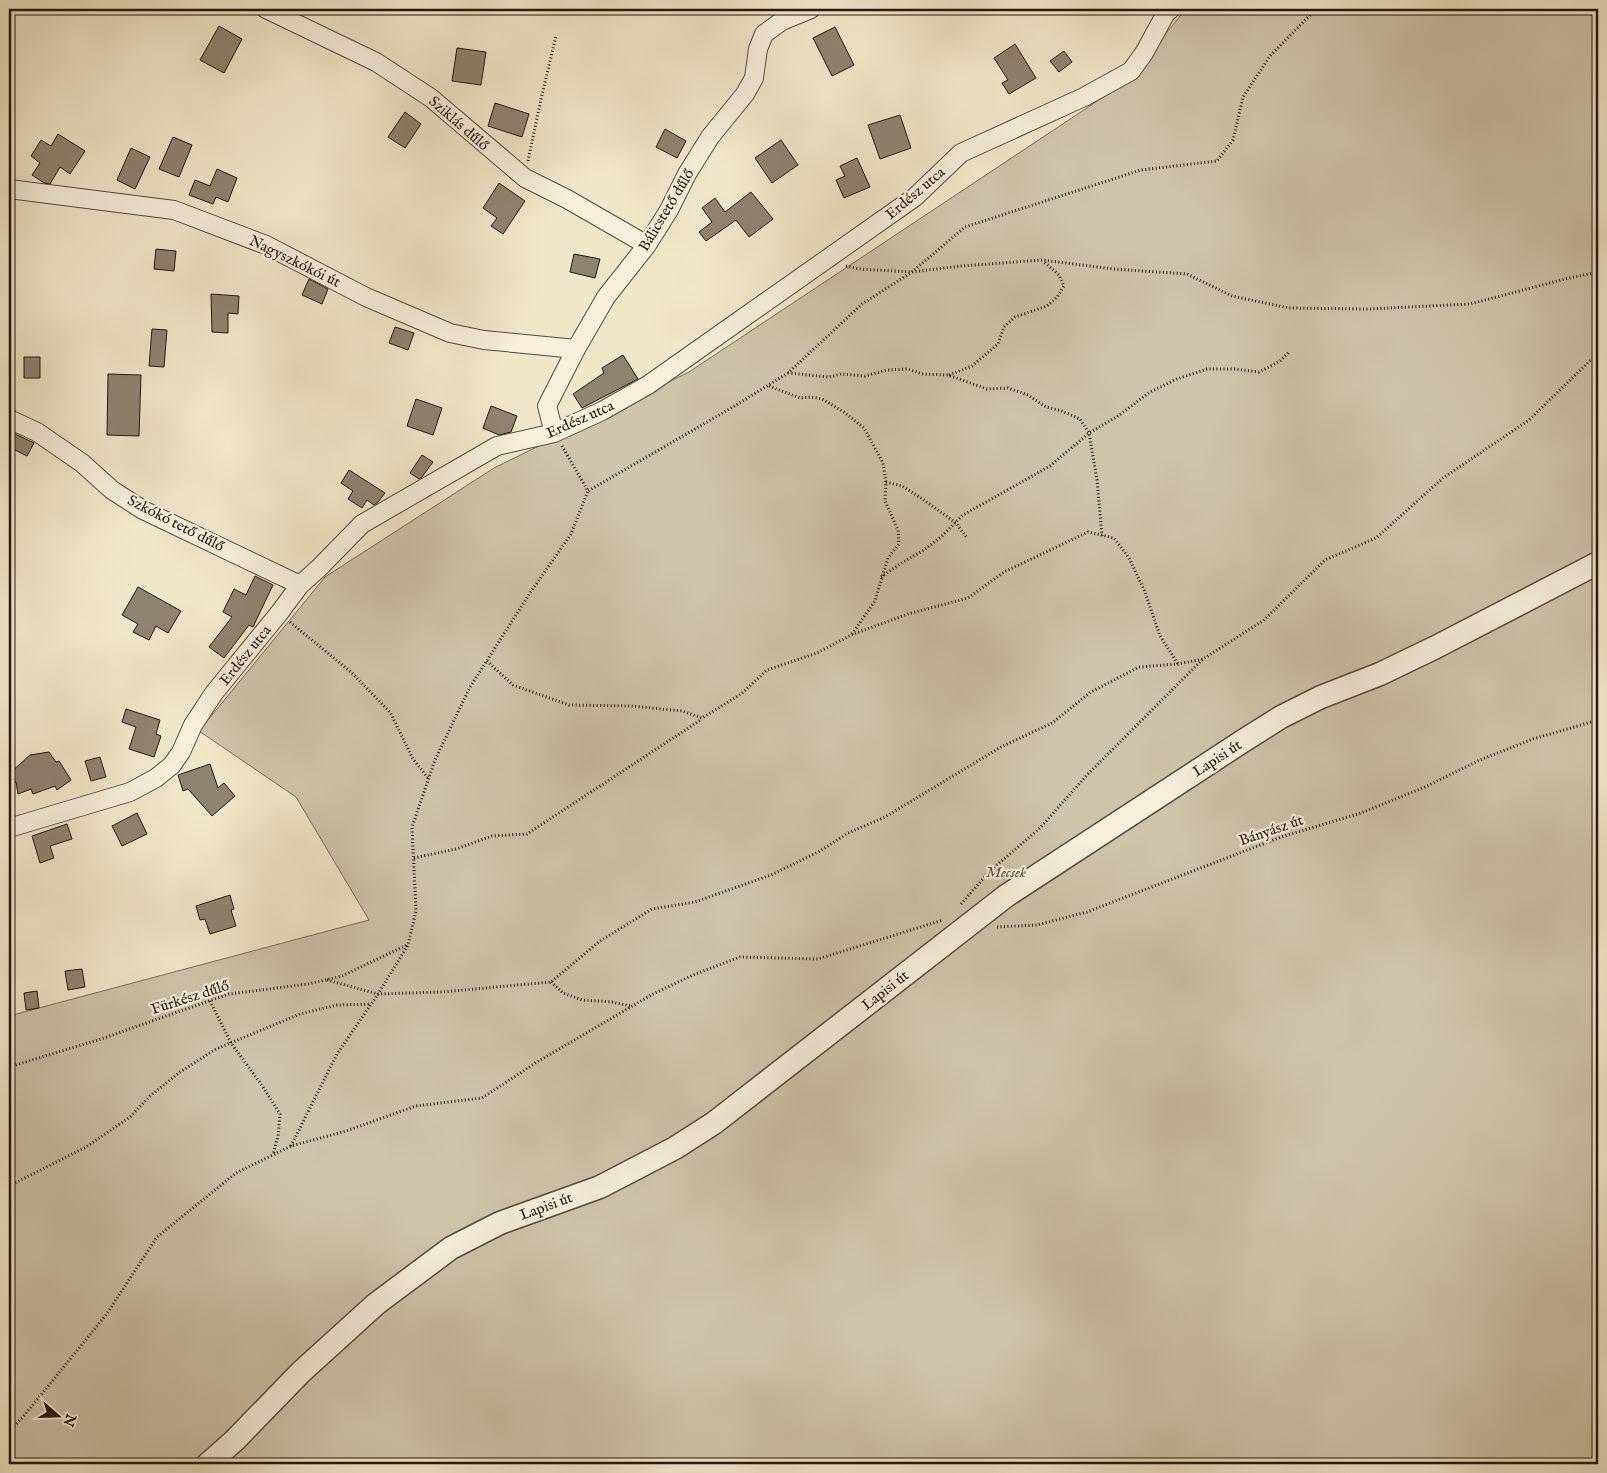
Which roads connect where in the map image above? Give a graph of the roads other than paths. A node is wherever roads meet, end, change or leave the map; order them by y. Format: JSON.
{"nodes":[{"id":1,"x":266,"y":9,"type":"edge"},
{"id":2,"x":811,"y":9,"type":"edge"},
{"id":3,"x":1171,"y":9,"type":"edge"},
{"id":4,"x":9,"y":189,"type":"edge"},
{"id":5,"x":647,"y":245,"type":"junction"},
{"id":6,"x":576,"y":349,"type":"junction"},
{"id":7,"x":9,"y":419,"type":"edge"},
{"id":8,"x":554,"y":433,"type":"junction"},
{"id":9,"x":1598,"y":563,"type":"edge"},
{"id":10,"x":300,"y":585,"type":"junction"},
{"id":11,"x":9,"y":828,"type":"edge"},
{"id":12,"x":208,"y":1464,"type":"edge"}],
"edges":[{"from":1,"to":5,"type":"street","name":"Sziklás dűlő"},
{"from":2,"to":5,"type":"street","name":"Bálicstető dűlő"},
{"from":3,"to":8,"type":"street","name":"Erdész utca"},
{"from":4,"to":6,"type":"street","name":"Nagyszkókói út"},
{"from":5,"to":6,"type":"street","name":"Bálicstető dűlő"},
{"from":6,"to":8,"type":"street","name":"Bálicstető dűlő"},
{"from":7,"to":10,"type":"street","name":"Szkókó tető dűlő"},
{"from":8,"to":10,"type":"street","name":"Erdész utca"},
{"from":9,"to":12,"type":"street","name":"Lapisi út"},
{"from":10,"to":11,"type":"street","name":"Erdész utca"}]}
